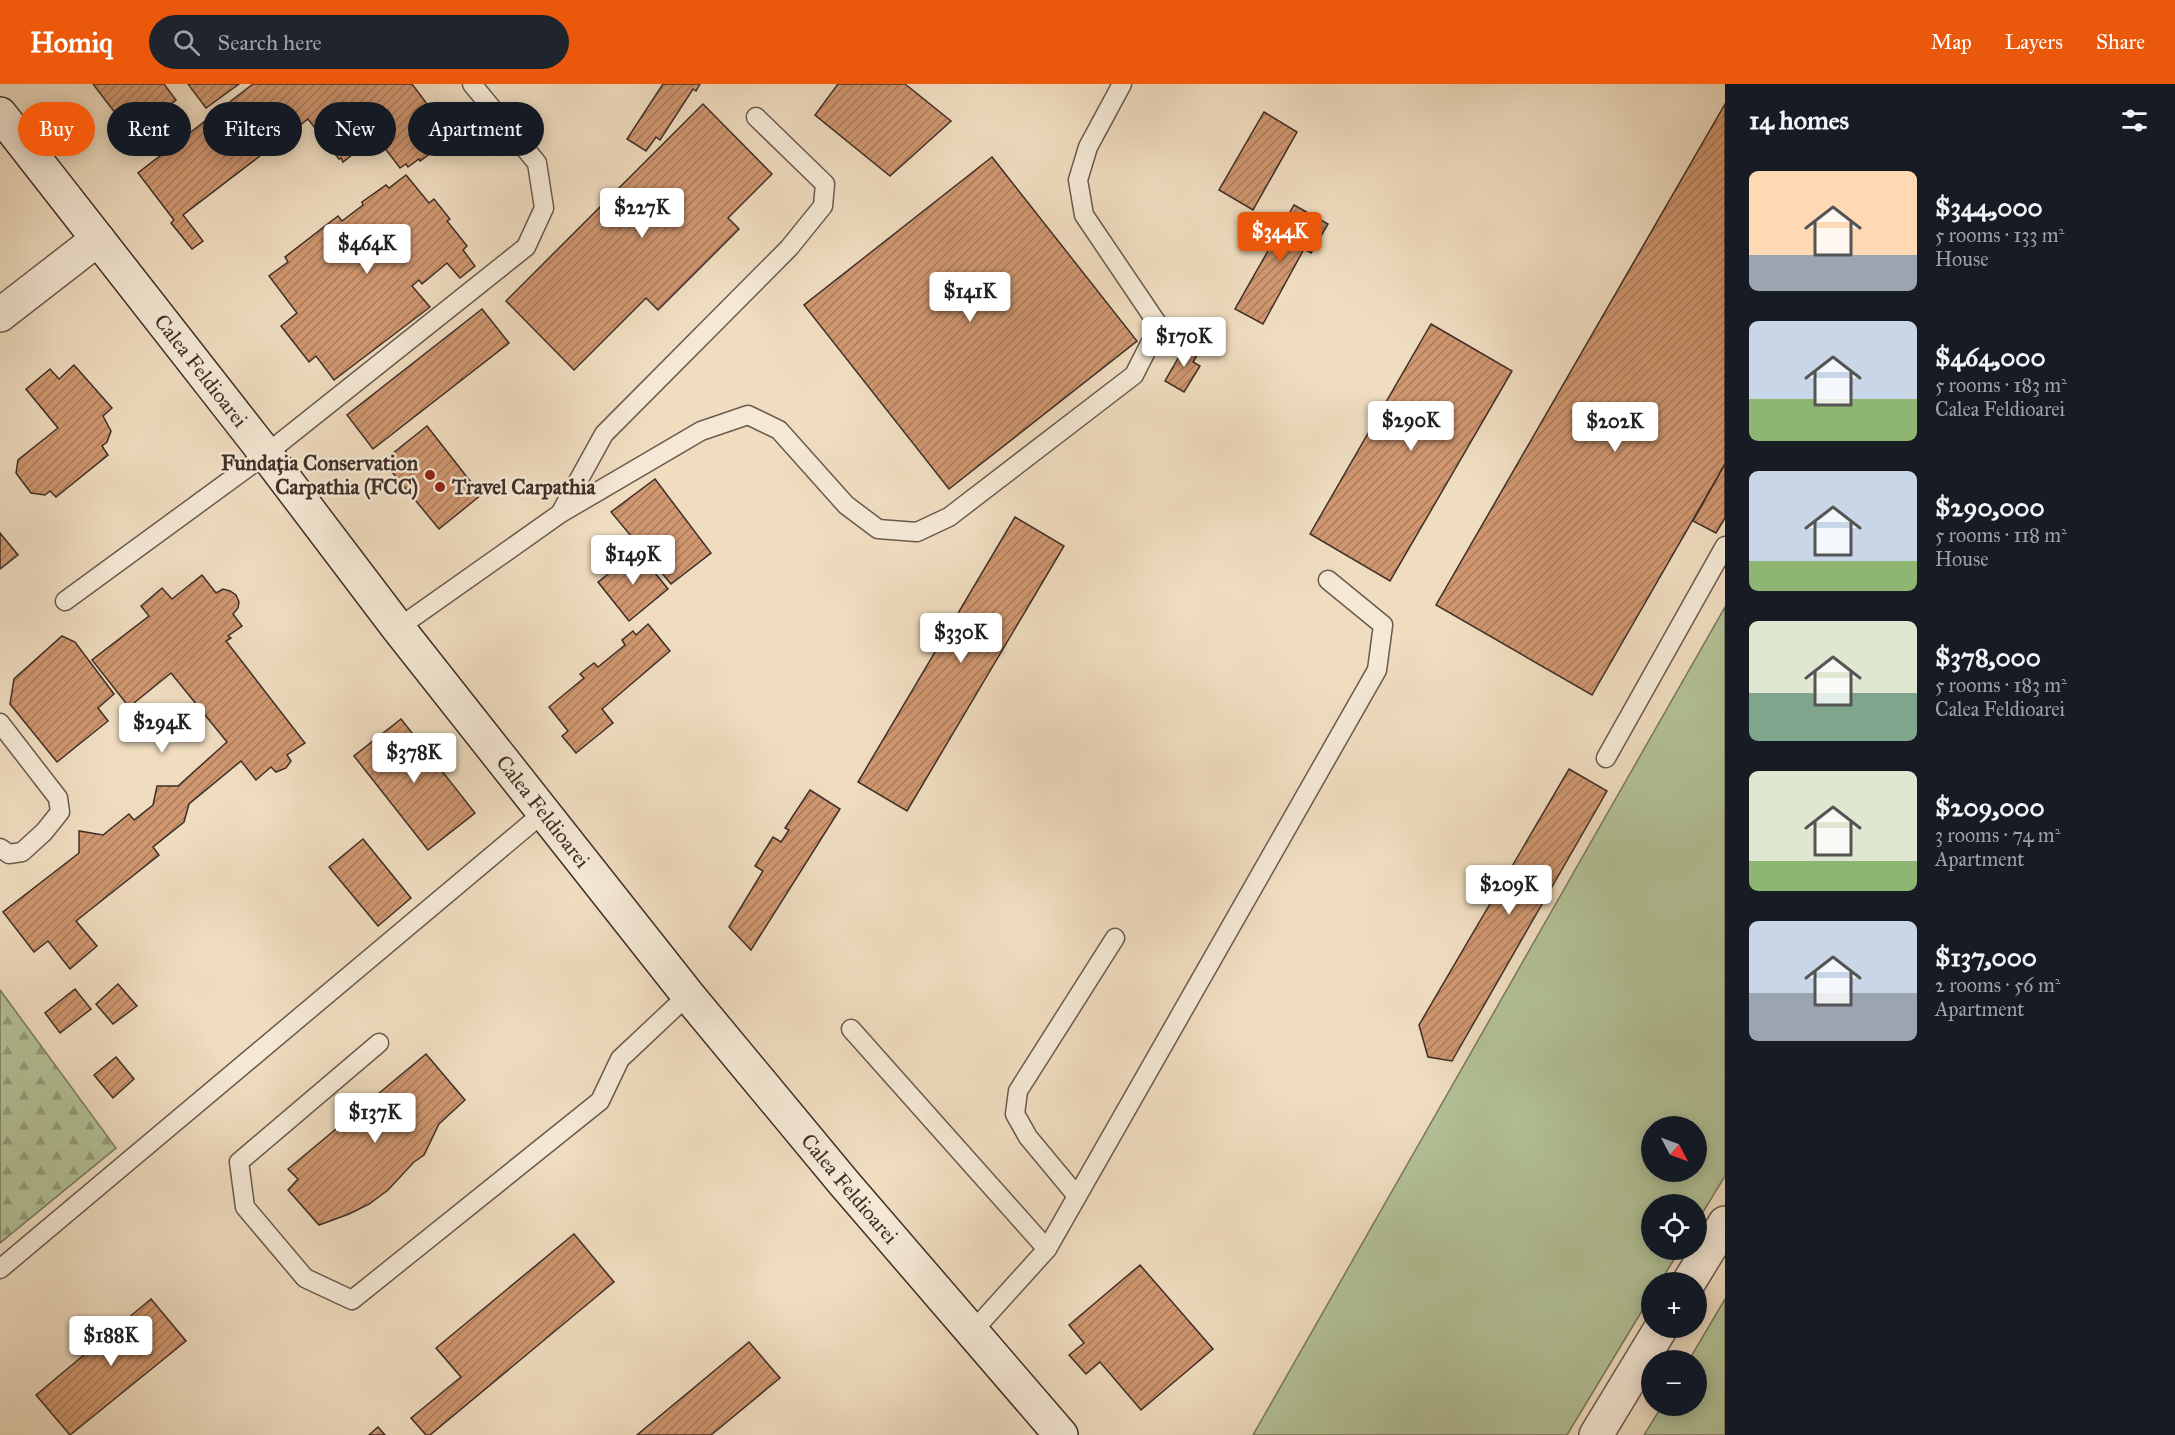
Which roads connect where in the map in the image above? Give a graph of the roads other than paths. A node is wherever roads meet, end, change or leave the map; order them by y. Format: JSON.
{"nodes":[{"id":1,"x":472,"y":84,"type":"edge"},
{"id":2,"x":1122,"y":84,"type":"edge"},
{"id":3,"x":0,"y":114,"type":"edge"},
{"id":4,"x":756,"y":117,"type":"dead end"},
{"id":5,"x":98,"y":239,"type":"junction"},
{"id":6,"x":0,"y":315,"type":"edge"},
{"id":7,"x":266,"y":454,"type":"junction"},
{"id":8,"x":561,"y":513,"type":"junction"},
{"id":9,"x":1725,"y":546,"type":"edge"},
{"id":10,"x":1328,"y":580,"type":"dead end"},
{"id":11,"x":65,"y":601,"type":"dead end"},
{"id":12,"x":398,"y":628,"type":"junction"},
{"id":13,"x":0,"y":723,"type":"edge"},
{"id":14,"x":1606,"y":758,"type":"dead end"},
{"id":15,"x":543,"y":813,"type":"junction"},
{"id":16,"x":0,"y":848,"type":"edge"},
{"id":17,"x":1115,"y":938,"type":"dead end"},
{"id":18,"x":688,"y":995,"type":"junction"},
{"id":19,"x":851,"y":1029,"type":"dead end"},
{"id":20,"x":379,"y":1043,"type":"dead end"},
{"id":21,"x":1077,"y":1196,"type":"junction"},
{"id":22,"x":1725,"y":1223,"type":"edge"},
{"id":23,"x":1047,"y":1249,"type":"junction"},
{"id":24,"x":0,"y":1269,"type":"edge"},
{"id":25,"x":1695,"y":1272,"type":"edge"},
{"id":26,"x":972,"y":1332,"type":"junction"},
{"id":27,"x":1655,"y":1338,"type":"edge"},
{"id":28,"x":1061,"y":1435,"type":"edge"},
{"id":29,"x":1596,"y":1435,"type":"edge"}],
"edges":[{"from":1,"to":7,"type":"lane"},
{"from":2,"to":8,"type":"lane"},
{"from":3,"to":5,"type":"main road","name":"Calea Feldioarei"},
{"from":4,"to":8,"type":"lane"},
{"from":5,"to":6,"type":"main road"},
{"from":5,"to":7,"type":"main road","name":"Calea Feldioarei"},
{"from":7,"to":11,"type":"lane"},
{"from":7,"to":12,"type":"main road","name":"Calea Feldioarei"},
{"from":8,"to":12,"type":"lane"},
{"from":9,"to":14,"type":"lane"},
{"from":10,"to":21,"type":"lane"},
{"from":12,"to":15,"type":"main road","name":"Calea Feldioarei"},
{"from":13,"to":16,"type":"lane"},
{"from":15,"to":18,"type":"main road","name":"Calea Feldioarei"},
{"from":15,"to":24,"type":"lane"},
{"from":17,"to":21,"type":"lane"},
{"from":18,"to":20,"type":"lane"},
{"from":18,"to":26,"type":"main road","name":"Calea Feldioarei"},
{"from":19,"to":23,"type":"lane"},
{"from":21,"to":23,"type":"lane"},
{"from":22,"to":25,"type":"main road"},
{"from":23,"to":26,"type":"lane"},
{"from":26,"to":28,"type":"main road","name":"Calea Feldioarei"},
{"from":27,"to":29,"type":"main road"}]}
